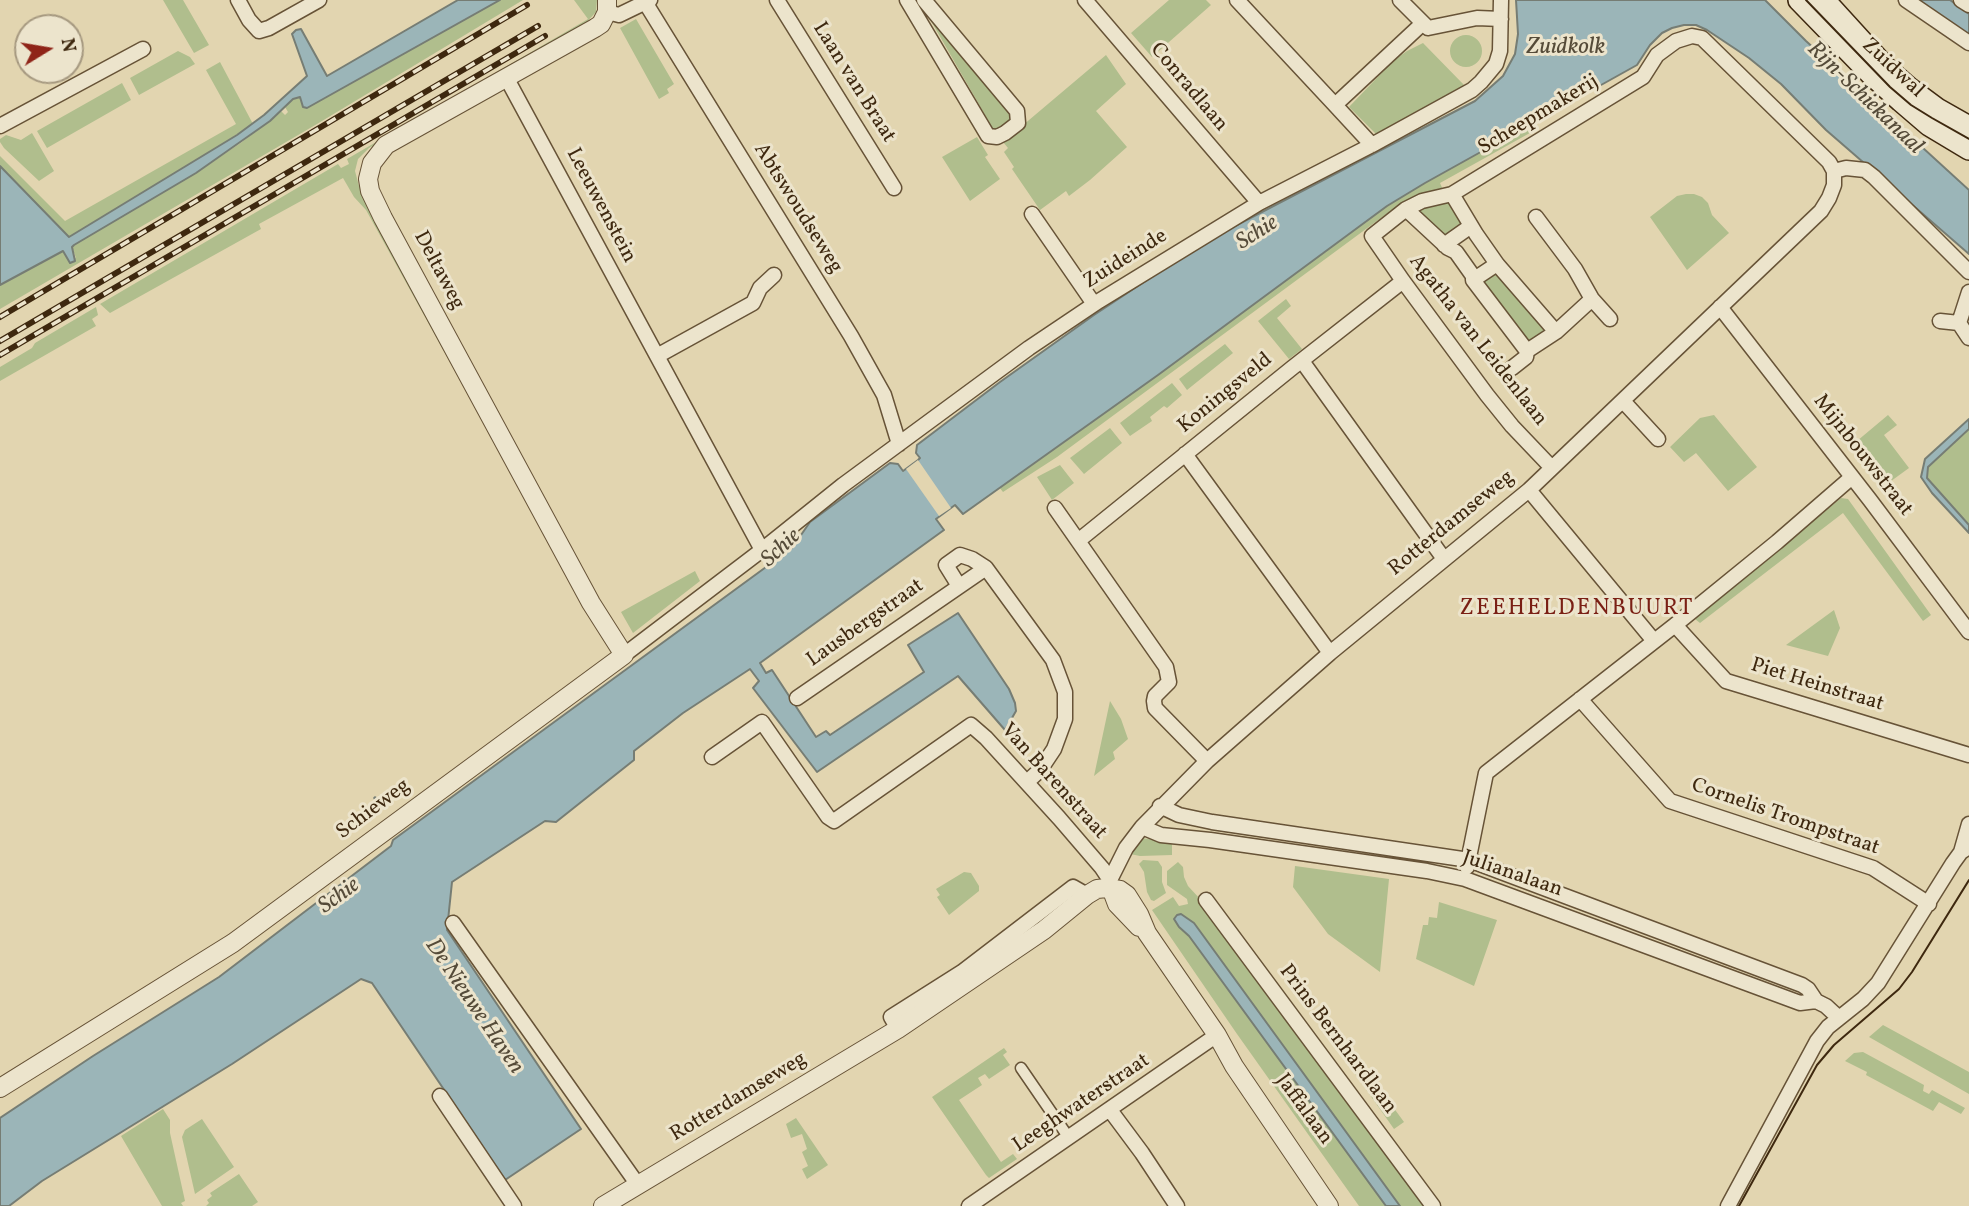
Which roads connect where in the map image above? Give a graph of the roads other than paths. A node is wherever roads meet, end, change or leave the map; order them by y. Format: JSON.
{"nodes":[{"id":1,"x":238,"y":0,"type":"edge"},
{"id":2,"x":319,"y":0,"type":"edge"},
{"id":3,"x":777,"y":0,"type":"edge"},
{"id":4,"x":907,"y":0,"type":"edge"},
{"id":5,"x":924,"y":0,"type":"edge"},
{"id":6,"x":1085,"y":0,"type":"edge"},
{"id":7,"x":1237,"y":0,"type":"edge"},
{"id":8,"x":1400,"y":0,"type":"edge"},
{"id":9,"x":1501,"y":0,"type":"edge"},
{"id":10,"x":1799,"y":0,"type":"edge"},
{"id":11,"x":1824,"y":0,"type":"edge"},
{"id":12,"x":1906,"y":0,"type":"edge"},
{"id":13,"x":1961,"y":0,"type":"edge"},
{"id":14,"x":648,"y":1,"type":"edge"},
{"id":15,"x":1969,"y":5,"type":"edge"},
{"id":16,"x":607,"y":6,"type":"edge"},
{"id":17,"x":1501,"y":19,"type":"junction"},
{"id":18,"x":1423,"y":23,"type":"junction"},
{"id":19,"x":1969,"y":43,"type":"edge"},
{"id":20,"x":143,"y":49,"type":"dead end"},
{"id":21,"x":506,"y":77,"type":"junction"},
{"id":22,"x":1335,"y":106,"type":"junction"},
{"id":23,"x":0,"y":126,"type":"edge"},
{"id":24,"x":1969,"y":128,"type":"edge"},
{"id":25,"x":1372,"y":145,"type":"junction"},
{"id":26,"x":1969,"y":149,"type":"edge"},
{"id":27,"x":1834,"y":172,"type":"junction"},
{"id":28,"x":894,"y":188,"type":"dead end"},
{"id":29,"x":1452,"y":194,"type":"junction"},
{"id":30,"x":1259,"y":203,"type":"junction"},
{"id":31,"x":1406,"y":209,"type":"junction"},
{"id":32,"x":1032,"y":214,"type":"dead end"},
{"id":33,"x":1536,"y":217,"type":"dead end"},
{"id":34,"x":1473,"y":230,"type":"junction"},
{"id":35,"x":1373,"y":236,"type":"joint"},
{"id":36,"x":1444,"y":245,"type":"junction"},
{"id":37,"x":1497,"y":264,"type":"junction"},
{"id":38,"x":1969,"y":272,"type":"edge"},
{"id":39,"x":774,"y":275,"type":"dead end"},
{"id":40,"x":1472,"y":280,"type":"junction"},
{"id":41,"x":1403,"y":281,"type":"junction"},
{"id":42,"x":1969,"y":292,"type":"edge"},
{"id":43,"x":1592,"y":299,"type":"junction"},
{"id":44,"x":1094,"y":304,"type":"junction"},
{"id":45,"x":1720,"y":307,"type":"junction"},
{"id":46,"x":1610,"y":319,"type":"dead end"},
{"id":47,"x":1940,"y":321,"type":"dead end"},
{"id":48,"x":1959,"y":323,"type":"junction"},
{"id":49,"x":1556,"y":332,"type":"junction"},
{"id":50,"x":1969,"y":338,"type":"edge"},
{"id":51,"x":1527,"y":351,"type":"junction"},
{"id":52,"x":657,"y":356,"type":"junction"},
{"id":53,"x":1302,"y":361,"type":"junction"},
{"id":54,"x":1512,"y":368,"type":"dead end"},
{"id":55,"x":1623,"y":401,"type":"junction"},
{"id":56,"x":1658,"y":439,"type":"dead end"},
{"id":57,"x":899,"y":444,"type":"junction"},
{"id":58,"x":1185,"y":454,"type":"junction"},
{"id":59,"x":1552,"y":468,"type":"junction"},
{"id":60,"x":1852,"y":477,"type":"junction"},
{"id":61,"x":1529,"y":490,"type":"junction"},
{"id":62,"x":1055,"y":508,"type":"dead end"},
{"id":63,"x":1078,"y":541,"type":"junction"},
{"id":64,"x":762,"y":550,"type":"junction"},
{"id":65,"x":1444,"y":559,"type":"junction"},
{"id":66,"x":986,"y":568,"type":"junction"},
{"id":67,"x":959,"y":586,"type":"junction"},
{"id":68,"x":1675,"y":625,"type":"junction"},
{"id":69,"x":1969,"y":632,"type":"edge"},
{"id":70,"x":1654,"y":641,"type":"junction"},
{"id":71,"x":1330,"y":653,"type":"junction"},
{"id":72,"x":624,"y":655,"type":"junction"},
{"id":73,"x":797,"y":698,"type":"dead end"},
{"id":74,"x":1580,"y":699,"type":"junction"},
{"id":75,"x":1969,"y":755,"type":"edge"},
{"id":76,"x":712,"y":757,"type":"dead end"},
{"id":77,"x":1207,"y":761,"type":"junction"},
{"id":78,"x":1027,"y":782,"type":"junction"},
{"id":79,"x":1160,"y":806,"type":"junction"},
{"id":80,"x":1969,"y":824,"type":"edge"},
{"id":81,"x":1142,"y":827,"type":"junction"},
{"id":82,"x":1965,"y":849,"type":"edge"},
{"id":83,"x":1469,"y":860,"type":"junction"},
{"id":84,"x":1465,"y":878,"type":"junction"},
{"id":85,"x":1110,"y":884,"type":"junction"},
{"id":86,"x":1206,"y":900,"type":"dead end"},
{"id":87,"x":1929,"y":904,"type":"junction"},
{"id":88,"x":453,"y":923,"type":"dead end"},
{"id":89,"x":1816,"y":1001,"type":"junction"},
{"id":90,"x":1839,"y":1018,"type":"junction"},
{"id":91,"x":1220,"y":1039,"type":"junction"},
{"id":92,"x":1021,"y":1068,"type":"dead end"},
{"id":93,"x":0,"y":1088,"type":"edge"},
{"id":94,"x":440,"y":1096,"type":"dead end"},
{"id":95,"x":1110,"y":1110,"type":"junction"},
{"id":96,"x":1069,"y":1138,"type":"junction"},
{"id":97,"x":638,"y":1185,"type":"junction"},
{"id":98,"x":514,"y":1206,"type":"edge"},
{"id":99,"x":603,"y":1206,"type":"edge"},
{"id":100,"x":970,"y":1206,"type":"edge"},
{"id":101,"x":1177,"y":1206,"type":"edge"},
{"id":102,"x":1329,"y":1206,"type":"edge"},
{"id":103,"x":1343,"y":1206,"type":"edge"},
{"id":104,"x":1433,"y":1206,"type":"edge"},
{"id":105,"x":1728,"y":1206,"type":"edge"}],
"edges":[{"from":1,"to":2,"type":"street"},
{"from":3,"to":28,"type":"street","name":"Laan van Braat"},
{"from":4,"to":5,"type":"street"},
{"from":6,"to":30,"type":"street","name":"Conradlaan"},
{"from":7,"to":22,"type":"street"},
{"from":8,"to":18,"type":"street"},
{"from":9,"to":17,"type":"street","name":"Zuideinde"},
{"from":10,"to":26,"type":"main road","name":"Zuidwal"},
{"from":11,"to":24,"type":"main road","name":"Zuidwal"},
{"from":12,"to":19,"type":"street"},
{"from":13,"to":15,"type":"street"},
{"from":14,"to":16,"type":"street"},
{"from":14,"to":57,"type":"street","name":"Abtswoudseweg"},
{"from":16,"to":21,"type":"street","name":"Deltaweg"},
{"from":17,"to":18,"type":"street"},
{"from":17,"to":25,"type":"street","name":"Zuideinde"},
{"from":18,"to":22,"type":"street"},
{"from":20,"to":23,"type":"street"},
{"from":21,"to":52,"type":"street","name":"Leeuwenstein"},
{"from":21,"to":72,"type":"street","name":"Deltaweg"},
{"from":22,"to":25,"type":"street"},
{"from":25,"to":30,"type":"street","name":"Zuideinde"},
{"from":27,"to":29,"type":"street","name":"Scheepmakerij"},
{"from":27,"to":38,"type":"street"},
{"from":27,"to":45,"type":"street","name":"Rotterdamseweg"},
{"from":29,"to":31,"type":"street","name":"Scheepmakerij"},
{"from":29,"to":34,"type":"street"},
{"from":30,"to":44,"type":"street","name":"Zuideinde"},
{"from":31,"to":35,"type":"street","name":"Scheepmakerij"},
{"from":31,"to":36,"type":"street"},
{"from":32,"to":44,"type":"street"},
{"from":33,"to":43,"type":"street"},
{"from":34,"to":36,"type":"street"},
{"from":34,"to":37,"type":"street"},
{"from":35,"to":41,"type":"street","name":"Agatha van Leidenlaan"},
{"from":36,"to":40,"type":"street"},
{"from":37,"to":40,"type":"street"},
{"from":37,"to":49,"type":"street"},
{"from":39,"to":52,"type":"street"},
{"from":40,"to":51,"type":"street"},
{"from":41,"to":53,"type":"street","name":"Koningsveld"},
{"from":41,"to":59,"type":"street","name":"Agatha van Leidenlaan"},
{"from":42,"to":48,"type":"street"},
{"from":43,"to":46,"type":"street"},
{"from":43,"to":49,"type":"street"},
{"from":44,"to":57,"type":"street","name":"Zuideinde"},
{"from":45,"to":55,"type":"street","name":"Rotterdamseweg"},
{"from":45,"to":60,"type":"street","name":"Mijnbouwstraat"},
{"from":47,"to":48,"type":"street"},
{"from":48,"to":50,"type":"street"},
{"from":49,"to":51,"type":"street"},
{"from":51,"to":54,"type":"street"},
{"from":52,"to":64,"type":"street","name":"Leeuwenstein"},
{"from":53,"to":58,"type":"street","name":"Koningsveld"},
{"from":53,"to":65,"type":"street"},
{"from":55,"to":56,"type":"street"},
{"from":55,"to":59,"type":"street","name":"Rotterdamseweg"},
{"from":57,"to":64,"type":"street","name":"Zuideinde"},
{"from":58,"to":63,"type":"street","name":"Koningsveld"},
{"from":58,"to":71,"type":"street"},
{"from":59,"to":61,"type":"street","name":"Rotterdamseweg"},
{"from":60,"to":68,"type":"street"},
{"from":60,"to":69,"type":"street","name":"Mijnbouwstraat"},
{"from":61,"to":65,"type":"street","name":"Rotterdamseweg"},
{"from":61,"to":70,"type":"street"},
{"from":62,"to":63,"type":"street"},
{"from":63,"to":77,"type":"street"},
{"from":64,"to":72,"type":"street","name":"Schieweg"},
{"from":65,"to":71,"type":"street","name":"Rotterdamseweg"},
{"from":66,"to":67,"type":"street","name":"Lausbergstraat"},
{"from":66,"to":67,"type":"street","name":"Lausbergstraat"},
{"from":66,"to":78,"type":"street"},
{"from":67,"to":73,"type":"street","name":"Lausbergstraat"},
{"from":68,"to":70,"type":"street"},
{"from":68,"to":75,"type":"street","name":"Piet Heinstraat"},
{"from":70,"to":74,"type":"street"},
{"from":71,"to":77,"type":"street","name":"Rotterdamseweg"},
{"from":72,"to":93,"type":"street","name":"Schieweg"},
{"from":74,"to":83,"type":"street"},
{"from":74,"to":87,"type":"street","name":"Cornelis Trompstraat"},
{"from":76,"to":78,"type":"street","name":"Van Barenstraat"},
{"from":77,"to":79,"type":"street","name":"Rotterdamseweg"},
{"from":78,"to":85,"type":"street","name":"Van Barenstraat"},
{"from":79,"to":81,"type":"street","name":"Rotterdamseweg"},
{"from":79,"to":83,"type":"street","name":"Julianalaan"},
{"from":80,"to":82,"type":"street"},
{"from":81,"to":84,"type":"street","name":"Julianalaan"},
{"from":81,"to":85,"type":"street","name":"Rotterdamseweg"},
{"from":82,"to":87,"type":"street"},
{"from":83,"to":84,"type":"street"},
{"from":83,"to":89,"type":"street","name":"Julianalaan"},
{"from":84,"to":89,"type":"street","name":"Julianalaan"},
{"from":85,"to":91,"type":"street","name":"Jaffalaan"},
{"from":85,"to":97,"type":"street","name":"Rotterdamseweg"},
{"from":86,"to":104,"type":"street","name":"Prins Bernhardlaan"},
{"from":87,"to":90,"type":"street"},
{"from":88,"to":97,"type":"street"},
{"from":89,"to":90,"type":"street","name":"Julianalaan"},
{"from":90,"to":105,"type":"street"},
{"from":91,"to":95,"type":"street","name":"Leeghwaterstraat"},
{"from":91,"to":102,"type":"street","name":"Jaffalaan"},
{"from":91,"to":103,"type":"street","name":"Jaffalaan"},
{"from":92,"to":96,"type":"street"},
{"from":94,"to":98,"type":"street"},
{"from":95,"to":96,"type":"street","name":"Leeghwaterstraat"},
{"from":95,"to":101,"type":"street"},
{"from":96,"to":100,"type":"street","name":"Leeghwaterstraat"},
{"from":97,"to":99,"type":"street","name":"Rotterdamseweg"}]}
